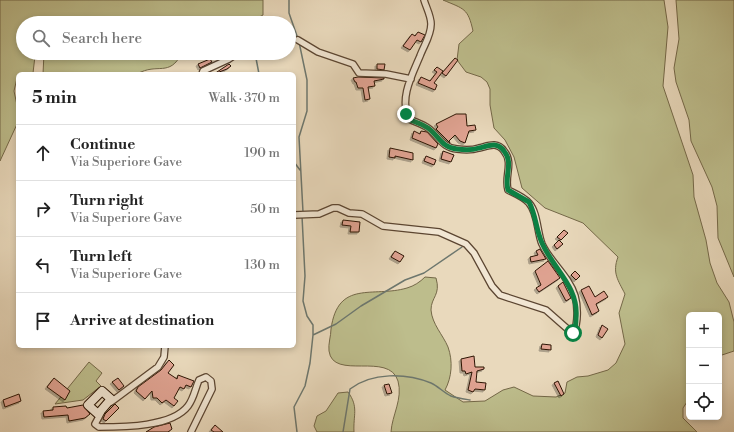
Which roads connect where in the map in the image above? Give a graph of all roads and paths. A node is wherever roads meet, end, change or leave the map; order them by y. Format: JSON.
{"nodes":[{"id":1,"x":424,"y":0,"type":"edge"},
{"id":2,"x":298,"y":40,"type":"dead end"},
{"id":3,"x":227,"y":60,"type":"edge"},
{"id":4,"x":203,"y":72,"type":"edge"},
{"id":5,"x":411,"y":79,"type":"junction"},
{"id":6,"x":296,"y":215,"type":"edge"},
{"id":7,"x":164,"y":348,"type":"edge"},
{"id":8,"x":192,"y":432,"type":"edge"}],
"edges":[{"from":1,"to":5,"type":"street"},
{"from":2,"to":5,"type":"street"},
{"from":3,"to":4,"type":"street"},
{"from":5,"to":6,"type":"street"},
{"from":7,"to":8,"type":"street"}]}
